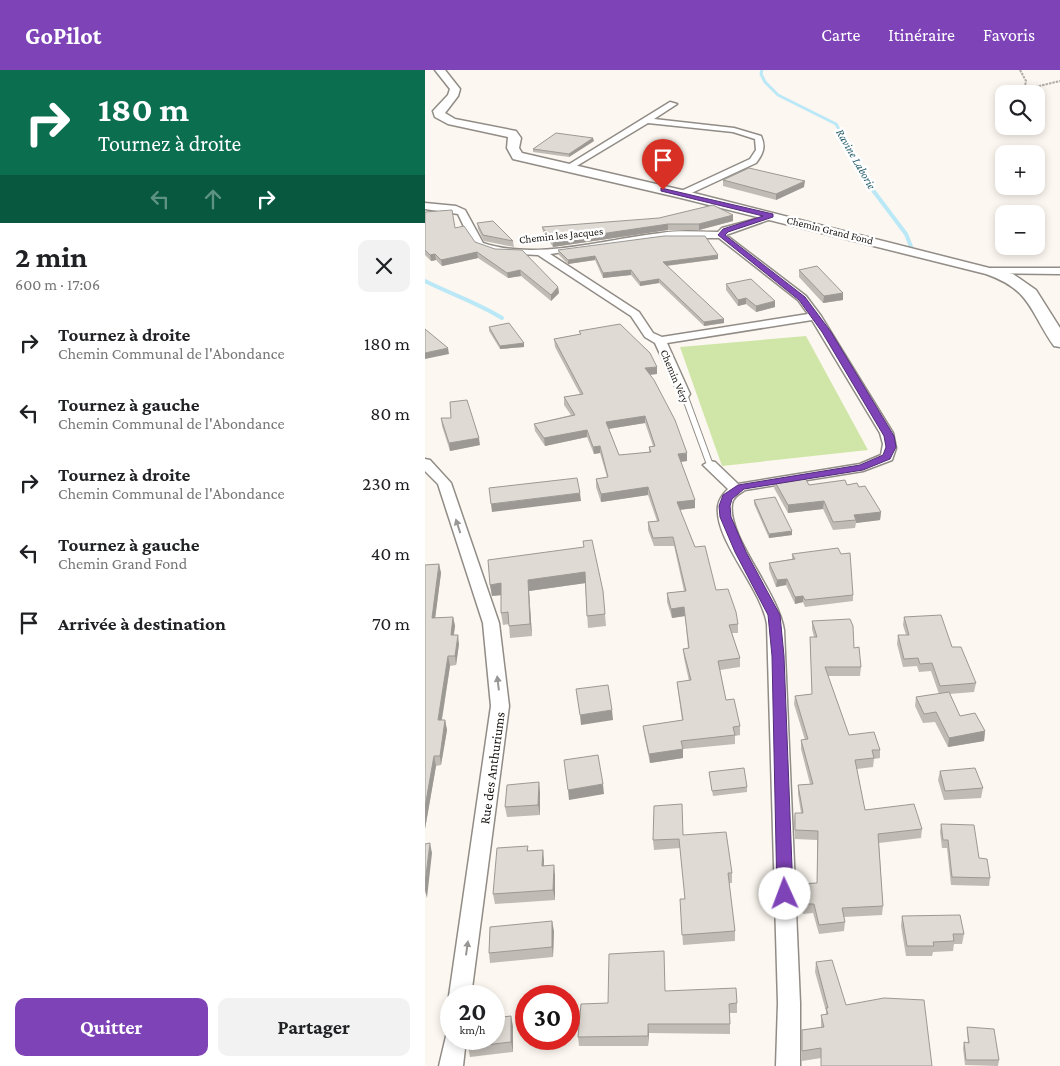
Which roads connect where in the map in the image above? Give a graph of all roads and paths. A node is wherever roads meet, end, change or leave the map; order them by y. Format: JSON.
{"nodes":[{"id":1,"x":440,"y":70,"type":"edge"},
{"id":2,"x":1020,"y":70,"type":"edge"},
{"id":3,"x":1060,"y":81,"type":"edge"},
{"id":4,"x":673,"y":104,"type":"dead end"},
{"id":5,"x":646,"y":120,"type":"junction"},
{"id":6,"x":567,"y":168,"type":"junction"},
{"id":7,"x":682,"y":194,"type":"junction"},
{"id":8,"x":425,"y":206,"type":"edge"},
{"id":9,"x":771,"y":216,"type":"junction"},
{"id":10,"x":721,"y":235,"type":"junction"},
{"id":11,"x":539,"y":251,"type":"junction"},
{"id":12,"x":991,"y":271,"type":"junction"},
{"id":13,"x":1060,"y":271,"type":"edge"},
{"id":14,"x":816,"y":316,"type":"junction"},
{"id":15,"x":661,"y":342,"type":"junction"},
{"id":16,"x":1060,"y":342,"type":"edge"},
{"id":17,"x":684,"y":394,"type":"joint"},
{"id":18,"x":425,"y":463,"type":"edge"},
{"id":19,"x":709,"y":465,"type":"joint"},
{"id":20,"x":736,"y":489,"type":"junction"},
{"id":21,"x":462,"y":985,"type":"edge"},
{"id":22,"x":453,"y":1050,"type":"edge"},
{"id":23,"x":451,"y":1066,"type":"edge"},
{"id":24,"x":788,"y":1066,"type":"edge"}],
"edges":[{"from":1,"to":6,"type":"street","name":"Chemin Grand Fond"},
{"from":2,"to":3,"type":"path"},
{"from":4,"to":5,"type":"street"},
{"from":5,"to":6,"type":"street"},
{"from":5,"to":7,"type":"street"},
{"from":6,"to":7,"type":"street","name":"Chemin Grand Fond"},
{"from":7,"to":9,"type":"street","name":"Chemin Grand Fond"},
{"from":8,"to":11,"type":"street","name":"Chemin les Jacques"},
{"from":9,"to":10,"type":"street"},
{"from":9,"to":12,"type":"street","name":"Chemin Grand Fond"},
{"from":10,"to":11,"type":"street","name":"Chemin les Jacques"},
{"from":10,"to":14,"type":"street"},
{"from":11,"to":15,"type":"street","name":"Chemin Véry"},
{"from":12,"to":13,"type":"street"},
{"from":12,"to":16,"type":"street","name":"Chemin Grand Fond"},
{"from":14,"to":15,"type":"street"},
{"from":14,"to":20,"type":"street"},
{"from":15,"to":17,"type":"street","name":"Chemin Véry"},
{"from":17,"to":19,"type":"lane","name":"Chemin Véry"},
{"from":21,"to":18,"type":"street","name":"Rue des Anthuriums","one_way":true},
{"from":19,"to":20,"type":"street","name":"Chemin Véry"},
{"from":20,"to":24,"type":"street"},
{"from":22,"to":23,"type":"street"}]}
